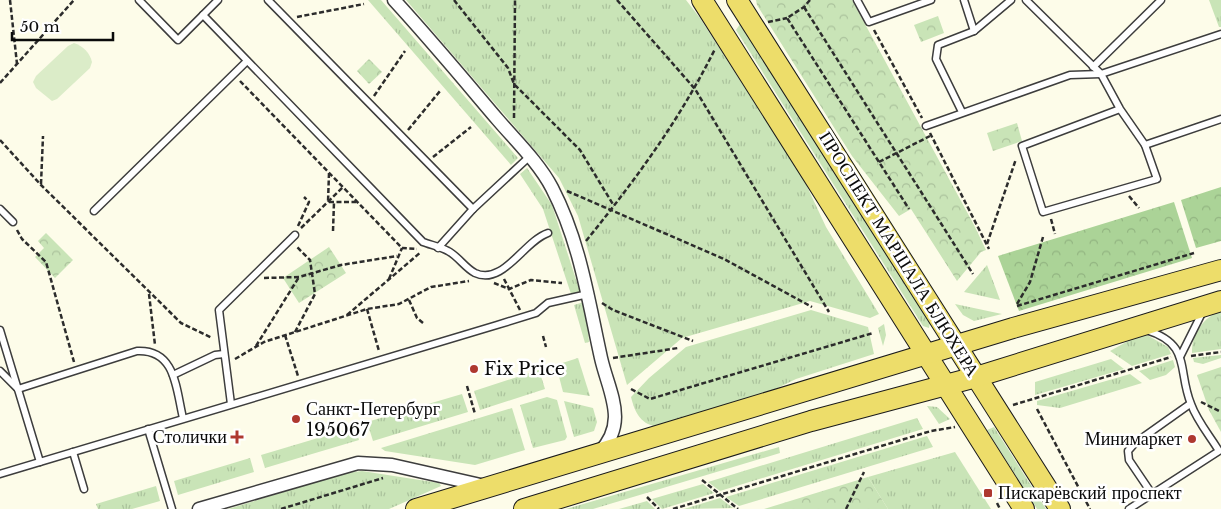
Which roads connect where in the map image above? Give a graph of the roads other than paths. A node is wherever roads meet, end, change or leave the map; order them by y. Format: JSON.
{"nodes":[{"id":1,"x":139,"y":0,"type":"edge"},
{"id":2,"x":218,"y":0,"type":"edge"},
{"id":3,"x":268,"y":0,"type":"edge"},
{"id":4,"x":394,"y":0,"type":"edge"},
{"id":5,"x":737,"y":0,"type":"edge"},
{"id":6,"x":857,"y":0,"type":"edge"},
{"id":7,"x":931,"y":0,"type":"edge"},
{"id":8,"x":964,"y":0,"type":"edge"},
{"id":9,"x":1011,"y":0,"type":"edge"},
{"id":10,"x":1026,"y":0,"type":"edge"},
{"id":11,"x":1162,"y":0,"type":"edge"},
{"id":12,"x":713,"y":4,"type":"edge"},
{"id":13,"x":203,"y":15,"type":"junction"},
{"id":14,"x":974,"y":31,"type":"junction"},
{"id":15,"x":1221,"y":34,"type":"edge"},
{"id":16,"x":247,"y":61,"type":"junction"},
{"id":17,"x":1093,"y":67,"type":"junction"},
{"id":18,"x":1101,"y":74,"type":"junction"},
{"id":19,"x":1120,"y":109,"type":"junction"},
{"id":20,"x":962,"y":112,"type":"junction"},
{"id":21,"x":1221,"y":119,"type":"edge"},
{"id":22,"x":926,"y":126,"type":"road end"},
{"id":23,"x":1146,"y":145,"type":"junction"},
{"id":24,"x":529,"y":157,"type":"junction"},
{"id":25,"x":0,"y":209,"type":"edge"},
{"id":26,"x":473,"y":210,"type":"junction"},
{"id":27,"x":94,"y":211,"type":"dead end"},
{"id":28,"x":13,"y":222,"type":"road end"},
{"id":29,"x":548,"y":233,"type":"dead end"},
{"id":30,"x":292,"y":237,"type":"road end"},
{"id":31,"x":438,"y":248,"type":"junction"},
{"id":32,"x":1221,"y":270,"type":"edge"},
{"id":33,"x":589,"y":294,"type":"junction"},
{"id":34,"x":1214,"y":303,"type":"edge"},
{"id":35,"x":1136,"y":327,"type":"junction"},
{"id":36,"x":0,"y":330,"type":"edge"},
{"id":37,"x":0,"y":342,"type":"edge"},
{"id":38,"x":957,"y":346,"type":"junction"},
{"id":39,"x":224,"y":354,"type":"junction"},
{"id":40,"x":928,"y":355,"type":"junction"},
{"id":41,"x":1180,"y":357,"type":"junction"},
{"id":42,"x":8,"y":358,"type":"junction"},
{"id":43,"x":0,"y":371,"type":"edge"},
{"id":44,"x":173,"y":376,"type":"junction"},
{"id":45,"x":976,"y":377,"type":"junction"},
{"id":46,"x":947,"y":385,"type":"junction"},
{"id":47,"x":18,"y":389,"type":"junction"},
{"id":48,"x":231,"y":404,"type":"junction"},
{"id":49,"x":1190,"y":404,"type":"junction"},
{"id":50,"x":182,"y":418,"type":"junction"},
{"id":51,"x":148,"y":429,"type":"junction"},
{"id":52,"x":1219,"y":451,"type":"junction"},
{"id":53,"x":73,"y":452,"type":"junction"},
{"id":54,"x":598,"y":454,"type":"junction"},
{"id":55,"x":1221,"y":460,"type":"edge"},
{"id":56,"x":40,"y":462,"type":"junction"},
{"id":57,"x":0,"y":474,"type":"edge"},
{"id":58,"x":490,"y":487,"type":"junction"},
{"id":59,"x":84,"y":489,"type":"dead end"},
{"id":60,"x":1152,"y":494,"type":"junction"},
{"id":61,"x":172,"y":509,"type":"edge"},
{"id":62,"x":199,"y":509,"type":"edge"},
{"id":63,"x":416,"y":509,"type":"edge"},
{"id":64,"x":524,"y":509,"type":"edge"},
{"id":65,"x":1024,"y":509,"type":"edge"},
{"id":66,"x":1060,"y":509,"type":"edge"},
{"id":67,"x":1129,"y":509,"type":"edge"}],
"edges":[{"from":1,"to":13,"type":"lane"},
{"from":2,"to":13,"type":"lane"},
{"from":3,"to":26,"type":"lane"},
{"from":4,"to":24,"type":"street"},
{"from":5,"to":38,"type":"main road","name":"ПРОСПЕКТ МАРШАЛА БЛЮХЕРА"},
{"from":6,"to":7,"type":"lane"},
{"from":8,"to":14,"type":"lane"},
{"from":9,"to":14,"type":"lane"},
{"from":10,"to":17,"type":"lane"},
{"from":11,"to":17,"type":"lane"},
{"from":12,"to":40,"type":"main road","name":"ПРОСПЕКТ МАРШАЛА БЛЮХЕРА"},
{"from":13,"to":16,"type":"lane"},
{"from":14,"to":20,"type":"lane"},
{"from":15,"to":18,"type":"lane"},
{"from":16,"to":27,"type":"lane"},
{"from":16,"to":31,"type":"lane"},
{"from":17,"to":18,"type":"lane"},
{"from":18,"to":19,"type":"lane"},
{"from":18,"to":20,"type":"lane"},
{"from":19,"to":23,"type":"lane"},
{"from":19,"to":23,"type":"lane"},
{"from":20,"to":22,"type":"lane"},
{"from":21,"to":23,"type":"lane"},
{"from":24,"to":26,"type":"lane"},
{"from":24,"to":33,"type":"street"},
{"from":25,"to":28,"type":"lane"},
{"from":26,"to":31,"type":"lane"},
{"from":29,"to":31,"type":"lane"},
{"from":30,"to":39,"type":"lane"},
{"from":32,"to":38,"type":"main road"},
{"from":33,"to":48,"type":"lane"},
{"from":33,"to":54,"type":"street"},
{"from":34,"to":35,"type":"main road"},
{"from":34,"to":41,"type":"lane"},
{"from":35,"to":41,"type":"lane"},
{"from":35,"to":45,"type":"main road"},
{"from":36,"to":42,"type":"lane"},
{"from":37,"to":42,"type":"lane"},
{"from":38,"to":40,"type":"main road"},
{"from":38,"to":45,"type":"main road","name":"ПРОСПЕКТ МАРШАЛА БЛЮХЕРА"},
{"from":39,"to":44,"type":"lane"},
{"from":39,"to":48,"type":"lane"},
{"from":40,"to":46,"type":"main road","name":"ПРОСПЕКТ МАРШАЛА БЛЮХЕРА"},
{"from":40,"to":54,"type":"main road"},
{"from":41,"to":49,"type":"lane"},
{"from":42,"to":47,"type":"lane"},
{"from":43,"to":47,"type":"lane"},
{"from":44,"to":47,"type":"lane"},
{"from":44,"to":50,"type":"lane"},
{"from":45,"to":46,"type":"main road"},
{"from":45,"to":66,"type":"main road","name":"ПРОСПЕКТ МАРШАЛА БЛЮХЕРА"},
{"from":46,"to":64,"type":"main road"},
{"from":46,"to":65,"type":"main road","name":"ПРОСПЕКТ МАРШАЛА БЛЮХЕРА"},
{"from":47,"to":56,"type":"lane"},
{"from":48,"to":50,"type":"lane"},
{"from":49,"to":52,"type":"lane"},
{"from":49,"to":60,"type":"lane"},
{"from":50,"to":51,"type":"lane"},
{"from":51,"to":53,"type":"lane"},
{"from":51,"to":61,"type":"lane"},
{"from":52,"to":55,"type":"lane"},
{"from":52,"to":60,"type":"lane"},
{"from":53,"to":56,"type":"lane"},
{"from":53,"to":59,"type":"lane"},
{"from":54,"to":58,"type":"main road"},
{"from":56,"to":57,"type":"lane"},
{"from":58,"to":62,"type":"street"},
{"from":58,"to":63,"type":"main road"},
{"from":60,"to":67,"type":"lane"}]}
